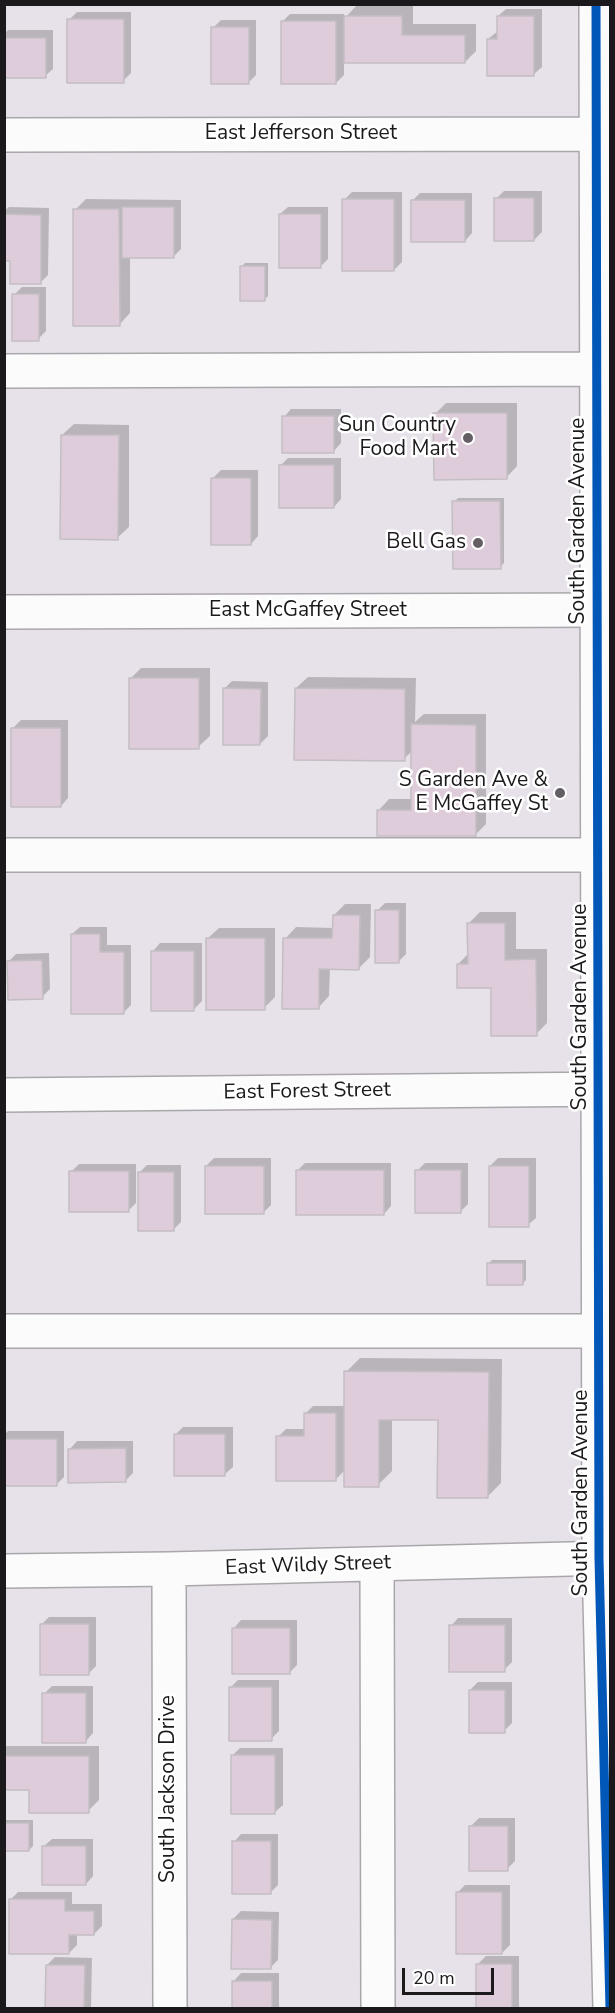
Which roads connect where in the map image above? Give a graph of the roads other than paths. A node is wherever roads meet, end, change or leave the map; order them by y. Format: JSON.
{"nodes":[{"id":1,"x":596,"y":4,"type":"edge"},
{"id":2,"x":597,"y":134,"type":"junction"},
{"id":3,"x":4,"y":135,"type":"edge"},
{"id":4,"x":597,"y":369,"type":"junction"},
{"id":5,"x":4,"y":371,"type":"edge"},
{"id":6,"x":604,"y":610,"type":"edge"},
{"id":7,"x":4,"y":612,"type":"edge"},
{"id":8,"x":4,"y":855,"type":"edge"},
{"id":9,"x":604,"y":855,"type":"edge"},
{"id":10,"x":605,"y":1089,"type":"edge"},
{"id":11,"x":4,"y":1095,"type":"edge"},
{"id":12,"x":4,"y":1331,"type":"edge"},
{"id":13,"x":605,"y":1331,"type":"edge"},
{"id":14,"x":605,"y":1558,"type":"edge"},
{"id":15,"x":377,"y":1564,"type":"junction"},
{"id":16,"x":169,"y":1569,"type":"junction"},
{"id":17,"x":4,"y":1571,"type":"edge"},
{"id":18,"x":170,"y":2008,"type":"edge"},
{"id":19,"x":378,"y":2008,"type":"edge"},
{"id":20,"x":610,"y":2008,"type":"edge"}],
"edges":[{"from":1,"to":2,"type":"street","name":"South Garden Avenue"},
{"from":2,"to":3,"type":"street","name":"East Jefferson Street"},
{"from":2,"to":4,"type":"street","name":"South Garden Avenue"},
{"from":4,"to":5,"type":"street"},
{"from":4,"to":6,"type":"street","name":"South Garden Avenue"},
{"from":6,"to":7,"type":"street","name":"East McGaffey Street"},
{"from":6,"to":9,"type":"street","name":"South Garden Avenue"},
{"from":8,"to":9,"type":"street"},
{"from":9,"to":10,"type":"street","name":"South Garden Avenue"},
{"from":10,"to":11,"type":"street","name":"East Forest Street"},
{"from":10,"to":13,"type":"street","name":"South Garden Avenue"},
{"from":12,"to":13,"type":"street"},
{"from":13,"to":14,"type":"street","name":"South Garden Avenue"},
{"from":14,"to":15,"type":"street","name":"East Wildy Street"},
{"from":14,"to":20,"type":"street","name":"South Garden Avenue"},
{"from":15,"to":16,"type":"street","name":"East Wildy Street"},
{"from":15,"to":19,"type":"street"},
{"from":16,"to":17,"type":"street","name":"East Wildy Street"},
{"from":16,"to":18,"type":"street","name":"South Jackson Drive"}]}
